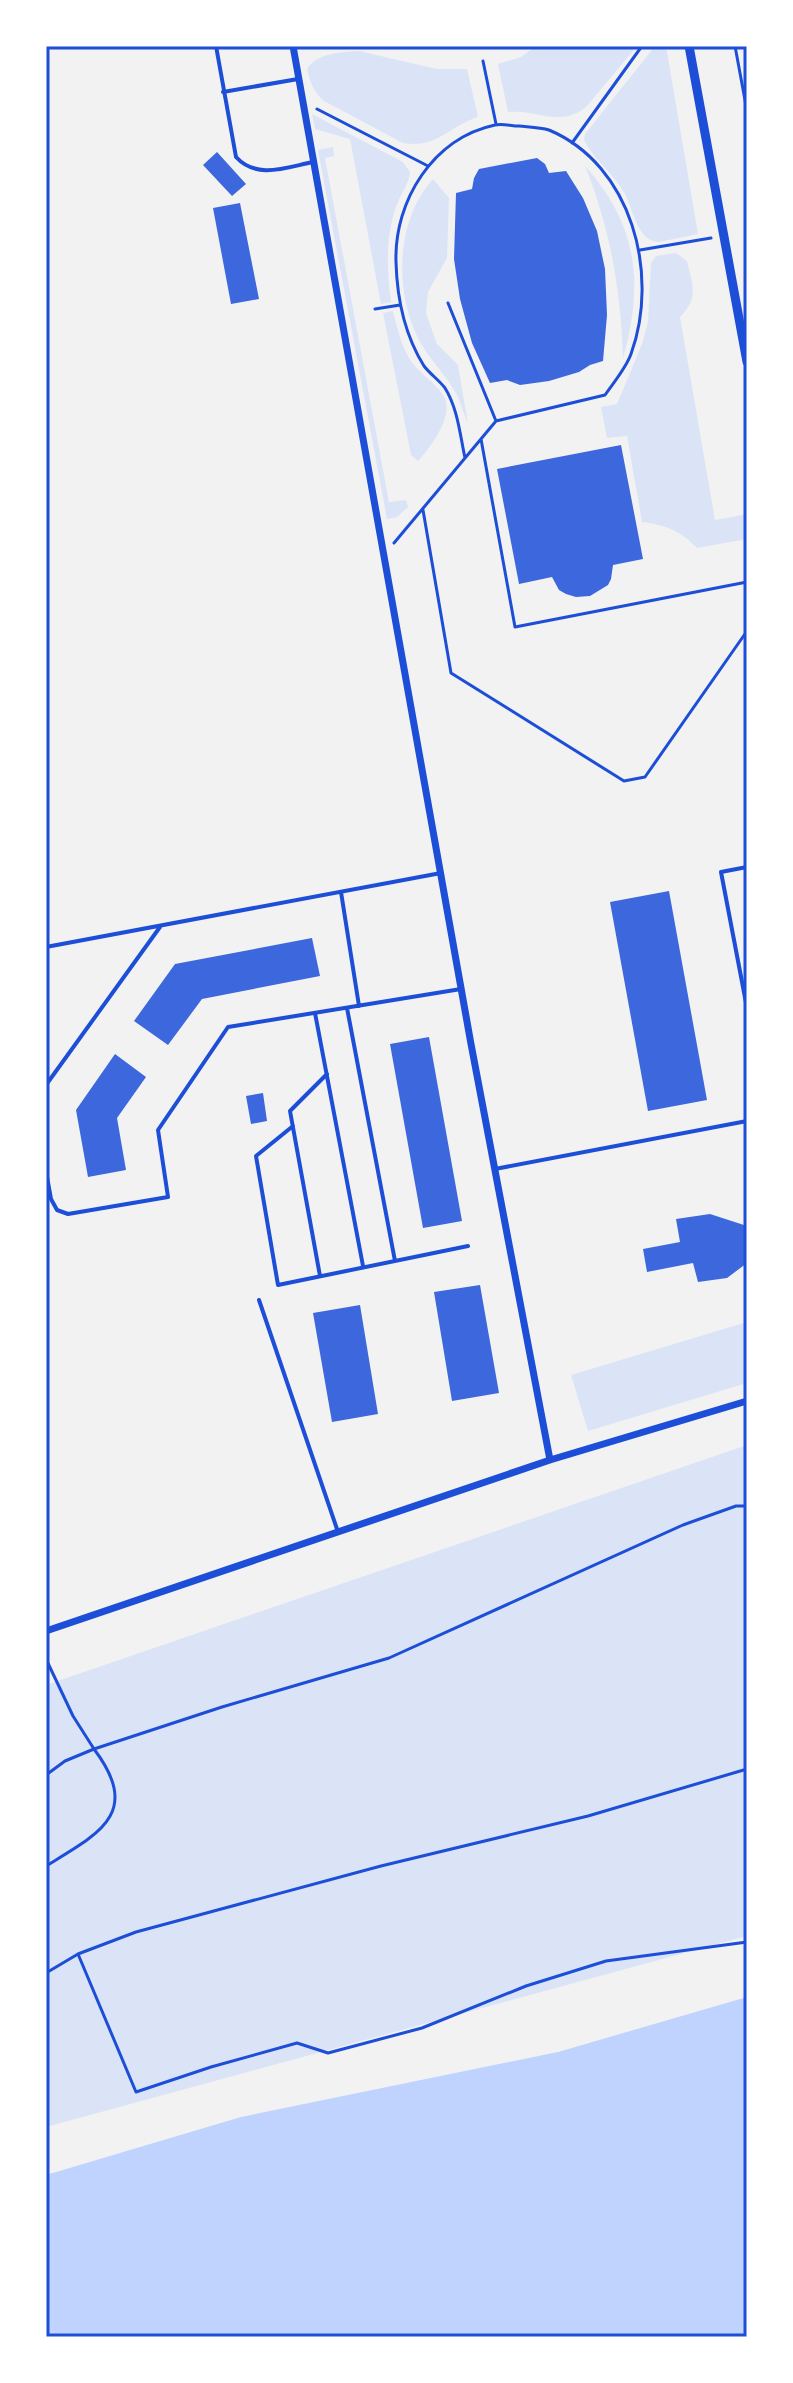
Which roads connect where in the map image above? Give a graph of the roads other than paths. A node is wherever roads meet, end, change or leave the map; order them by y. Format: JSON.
{"nodes":[{"id":1,"x":216,"y":46,"type":"edge"},
{"id":2,"x":293,"y":46,"type":"edge"},
{"id":3,"x":689,"y":46,"type":"edge"},
{"id":4,"x":298,"y":79,"type":"junction"},
{"id":5,"x":223,"y":92,"type":"junction"},
{"id":6,"x":313,"y":162,"type":"junction"},
{"id":7,"x":747,"y":362,"type":"edge"},
{"id":8,"x":747,"y":867,"type":"edge"},
{"id":9,"x":441,"y":873,"type":"junction"},
{"id":10,"x":341,"y":892,"type":"junction"},
{"id":11,"x":162,"y":925,"type":"junction"},
{"id":12,"x":46,"y":947,"type":"edge"},
{"id":13,"x":461,"y":989,"type":"junction"},
{"id":14,"x":359,"y":1006,"type":"junction"},
{"id":15,"x":347,"y":1008,"type":"junction"},
{"id":16,"x":747,"y":1008,"type":"edge"},
{"id":17,"x":315,"y":1013,"type":"junction"},
{"id":18,"x":327,"y":1074,"type":"junction"},
{"id":19,"x":46,"y":1085,"type":"edge"},
{"id":20,"x":747,"y":1121,"type":"edge"},
{"id":21,"x":293,"y":1126,"type":"junction"},
{"id":22,"x":495,"y":1169,"type":"junction"},
{"id":23,"x":46,"y":1171,"type":"edge"},
{"id":24,"x":468,"y":1246,"type":"dead end"},
{"id":25,"x":395,"y":1261,"type":"junction"},
{"id":26,"x":363,"y":1267,"type":"junction"},
{"id":27,"x":320,"y":1276,"type":"junction"},
{"id":28,"x":259,"y":1300,"type":"dead end"},
{"id":29,"x":747,"y":1401,"type":"edge"},
{"id":30,"x":550,"y":1460,"type":"junction"},
{"id":31,"x":338,"y":1532,"type":"junction"},
{"id":32,"x":46,"y":1631,"type":"edge"}],
"edges":[{"from":1,"to":5,"type":"lane"},
{"from":2,"to":4,"type":"street"},
{"from":3,"to":7,"type":"street"},
{"from":4,"to":5,"type":"lane"},
{"from":4,"to":6,"type":"street"},
{"from":5,"to":6,"type":"lane"},
{"from":6,"to":9,"type":"street"},
{"from":8,"to":16,"type":"lane"},
{"from":9,"to":10,"type":"lane"},
{"from":9,"to":13,"type":"street"},
{"from":10,"to":11,"type":"lane"},
{"from":10,"to":14,"type":"lane"},
{"from":11,"to":12,"type":"lane"},
{"from":11,"to":19,"type":"lane"},
{"from":13,"to":14,"type":"lane"},
{"from":13,"to":22,"type":"street"},
{"from":14,"to":15,"type":"lane"},
{"from":15,"to":17,"type":"lane"},
{"from":15,"to":25,"type":"lane"},
{"from":17,"to":18,"type":"lane"},
{"from":17,"to":23,"type":"lane"},
{"from":18,"to":21,"type":"lane"},
{"from":18,"to":26,"type":"lane"},
{"from":20,"to":22,"type":"lane"},
{"from":21,"to":27,"type":"lane"},
{"from":21,"to":27,"type":"lane"},
{"from":22,"to":30,"type":"street"},
{"from":24,"to":25,"type":"lane"},
{"from":25,"to":26,"type":"lane"},
{"from":26,"to":27,"type":"lane"},
{"from":28,"to":31,"type":"lane"},
{"from":29,"to":30,"type":"street"},
{"from":30,"to":31,"type":"street"},
{"from":31,"to":32,"type":"street"}]}
